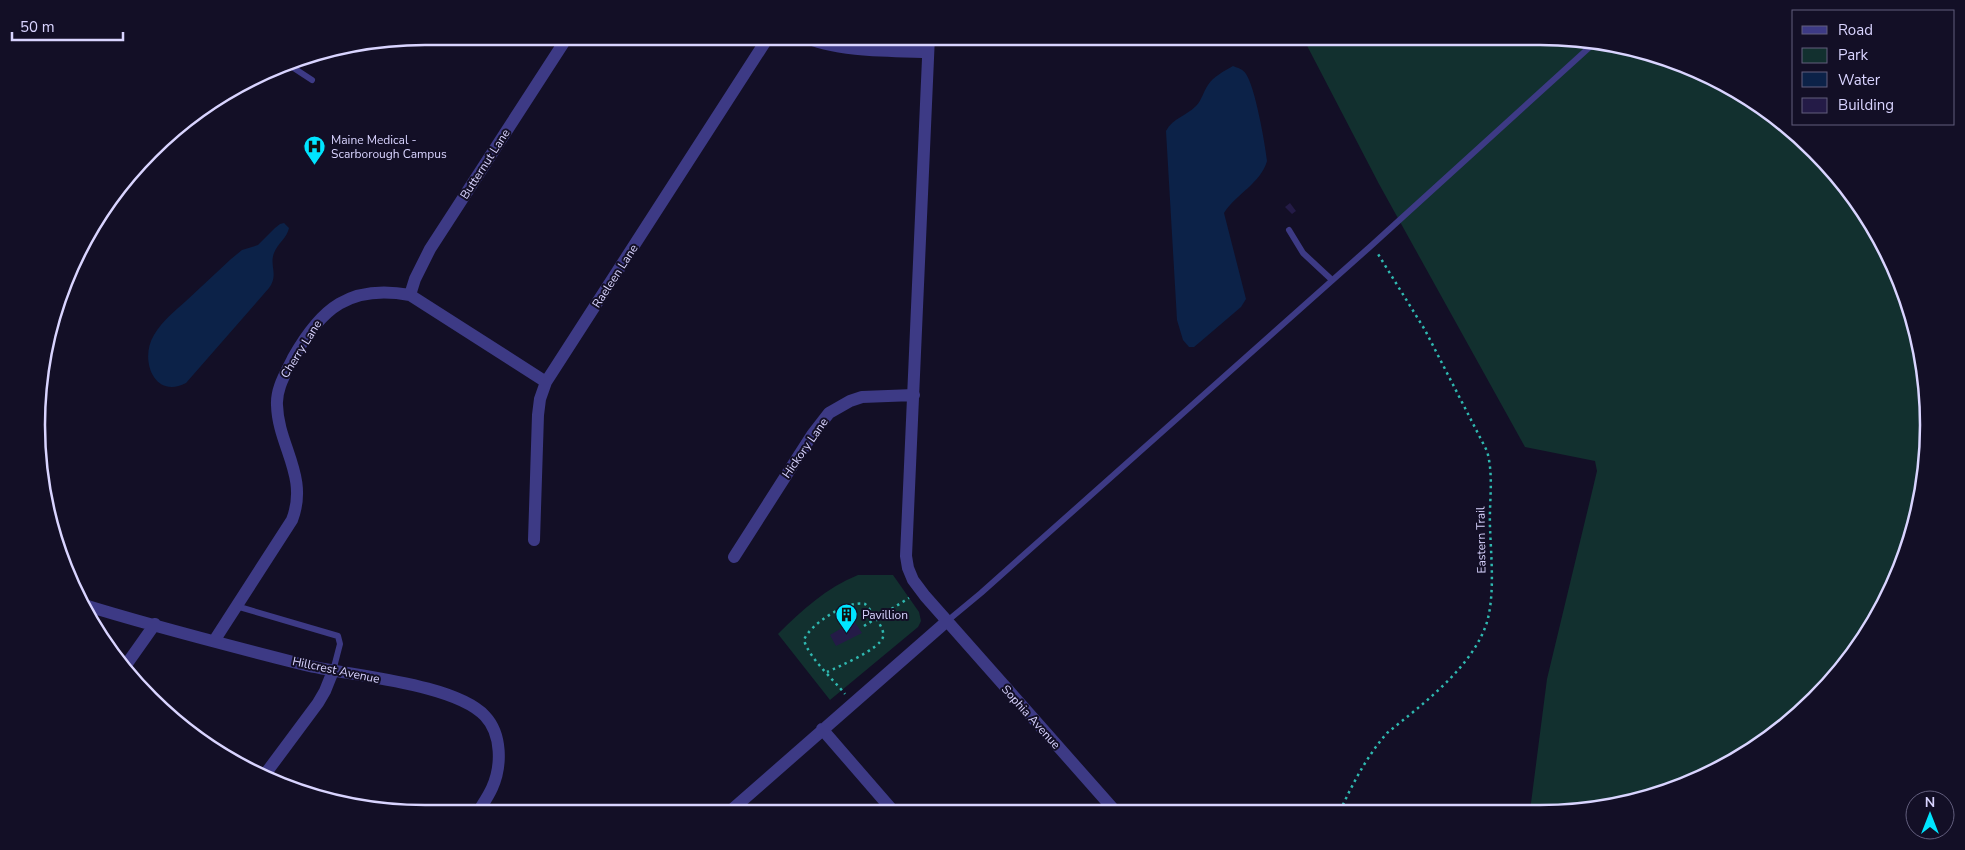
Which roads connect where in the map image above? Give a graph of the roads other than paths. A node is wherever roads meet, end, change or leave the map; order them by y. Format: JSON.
{"nodes":[{"id":1,"x":562,"y":45,"type":"edge"},
{"id":2,"x":763,"y":45,"type":"edge"},
{"id":3,"x":837,"y":45,"type":"edge"},
{"id":4,"x":928,"y":45,"type":"edge"},
{"id":5,"x":1589,"y":48,"type":"edge"},
{"id":6,"x":928,"y":52,"type":"junction"},
{"id":7,"x":294,"y":68,"type":"edge"},
{"id":8,"x":312,"y":80,"type":"dead end"},
{"id":9,"x":1289,"y":230,"type":"dead end"},
{"id":10,"x":1332,"y":280,"type":"junction"},
{"id":11,"x":410,"y":296,"type":"junction"},
{"id":12,"x":546,"y":382,"type":"junction"},
{"id":13,"x":914,"y":395,"type":"junction"},
{"id":14,"x":534,"y":540,"type":"dead end"},
{"id":15,"x":734,"y":557,"type":"dead end"},
{"id":16,"x":236,"y":606,"type":"junction"},
{"id":17,"x":92,"y":607,"type":"edge"},
{"id":18,"x":946,"y":622,"type":"junction"},
{"id":19,"x":156,"y":624,"type":"junction"},
{"id":20,"x":214,"y":641,"type":"junction"},
{"id":21,"x":128,"y":662,"type":"edge"},
{"id":22,"x":333,"y":671,"type":"junction"},
{"id":23,"x":822,"y":729,"type":"junction"},
{"id":24,"x":267,"y":770,"type":"edge"},
{"id":25,"x":482,"y":805,"type":"edge"},
{"id":26,"x":737,"y":805,"type":"edge"},
{"id":27,"x":888,"y":805,"type":"edge"},
{"id":28,"x":1110,"y":805,"type":"edge"}],
"edges":[{"from":1,"to":11,"type":"street","name":"Butternut Lane"},
{"from":2,"to":12,"type":"street","name":"Raeleen Lane"},
{"from":3,"to":6,"type":"street"},
{"from":4,"to":6,"type":"street","name":"Sophia Avenue"},
{"from":5,"to":10,"type":"lane"},
{"from":6,"to":13,"type":"street","name":"Sophia Avenue"},
{"from":7,"to":8,"type":"lane"},
{"from":9,"to":10,"type":"lane"},
{"from":10,"to":18,"type":"lane"},
{"from":11,"to":12,"type":"street","name":"Cherry Lane"},
{"from":11,"to":16,"type":"street","name":"Cherry Lane"},
{"from":12,"to":14,"type":"street","name":"Raeleen Lane"},
{"from":13,"to":15,"type":"street","name":"Hickory Lane"},
{"from":13,"to":18,"type":"street","name":"Sophia Avenue"},
{"from":16,"to":20,"type":"street","name":"Cherry Lane"},
{"from":16,"to":22,"type":"lane"},
{"from":17,"to":19,"type":"street","name":"Hillcrest Avenue"},
{"from":18,"to":23,"type":"street"},
{"from":18,"to":28,"type":"street","name":"Sophia Avenue"},
{"from":19,"to":20,"type":"street","name":"Hillcrest Avenue"},
{"from":19,"to":21,"type":"street"},
{"from":20,"to":22,"type":"street","name":"Hillcrest Avenue"},
{"from":22,"to":24,"type":"street"},
{"from":22,"to":25,"type":"street","name":"Hillcrest Avenue"},
{"from":23,"to":26,"type":"street"},
{"from":23,"to":27,"type":"street"}]}
